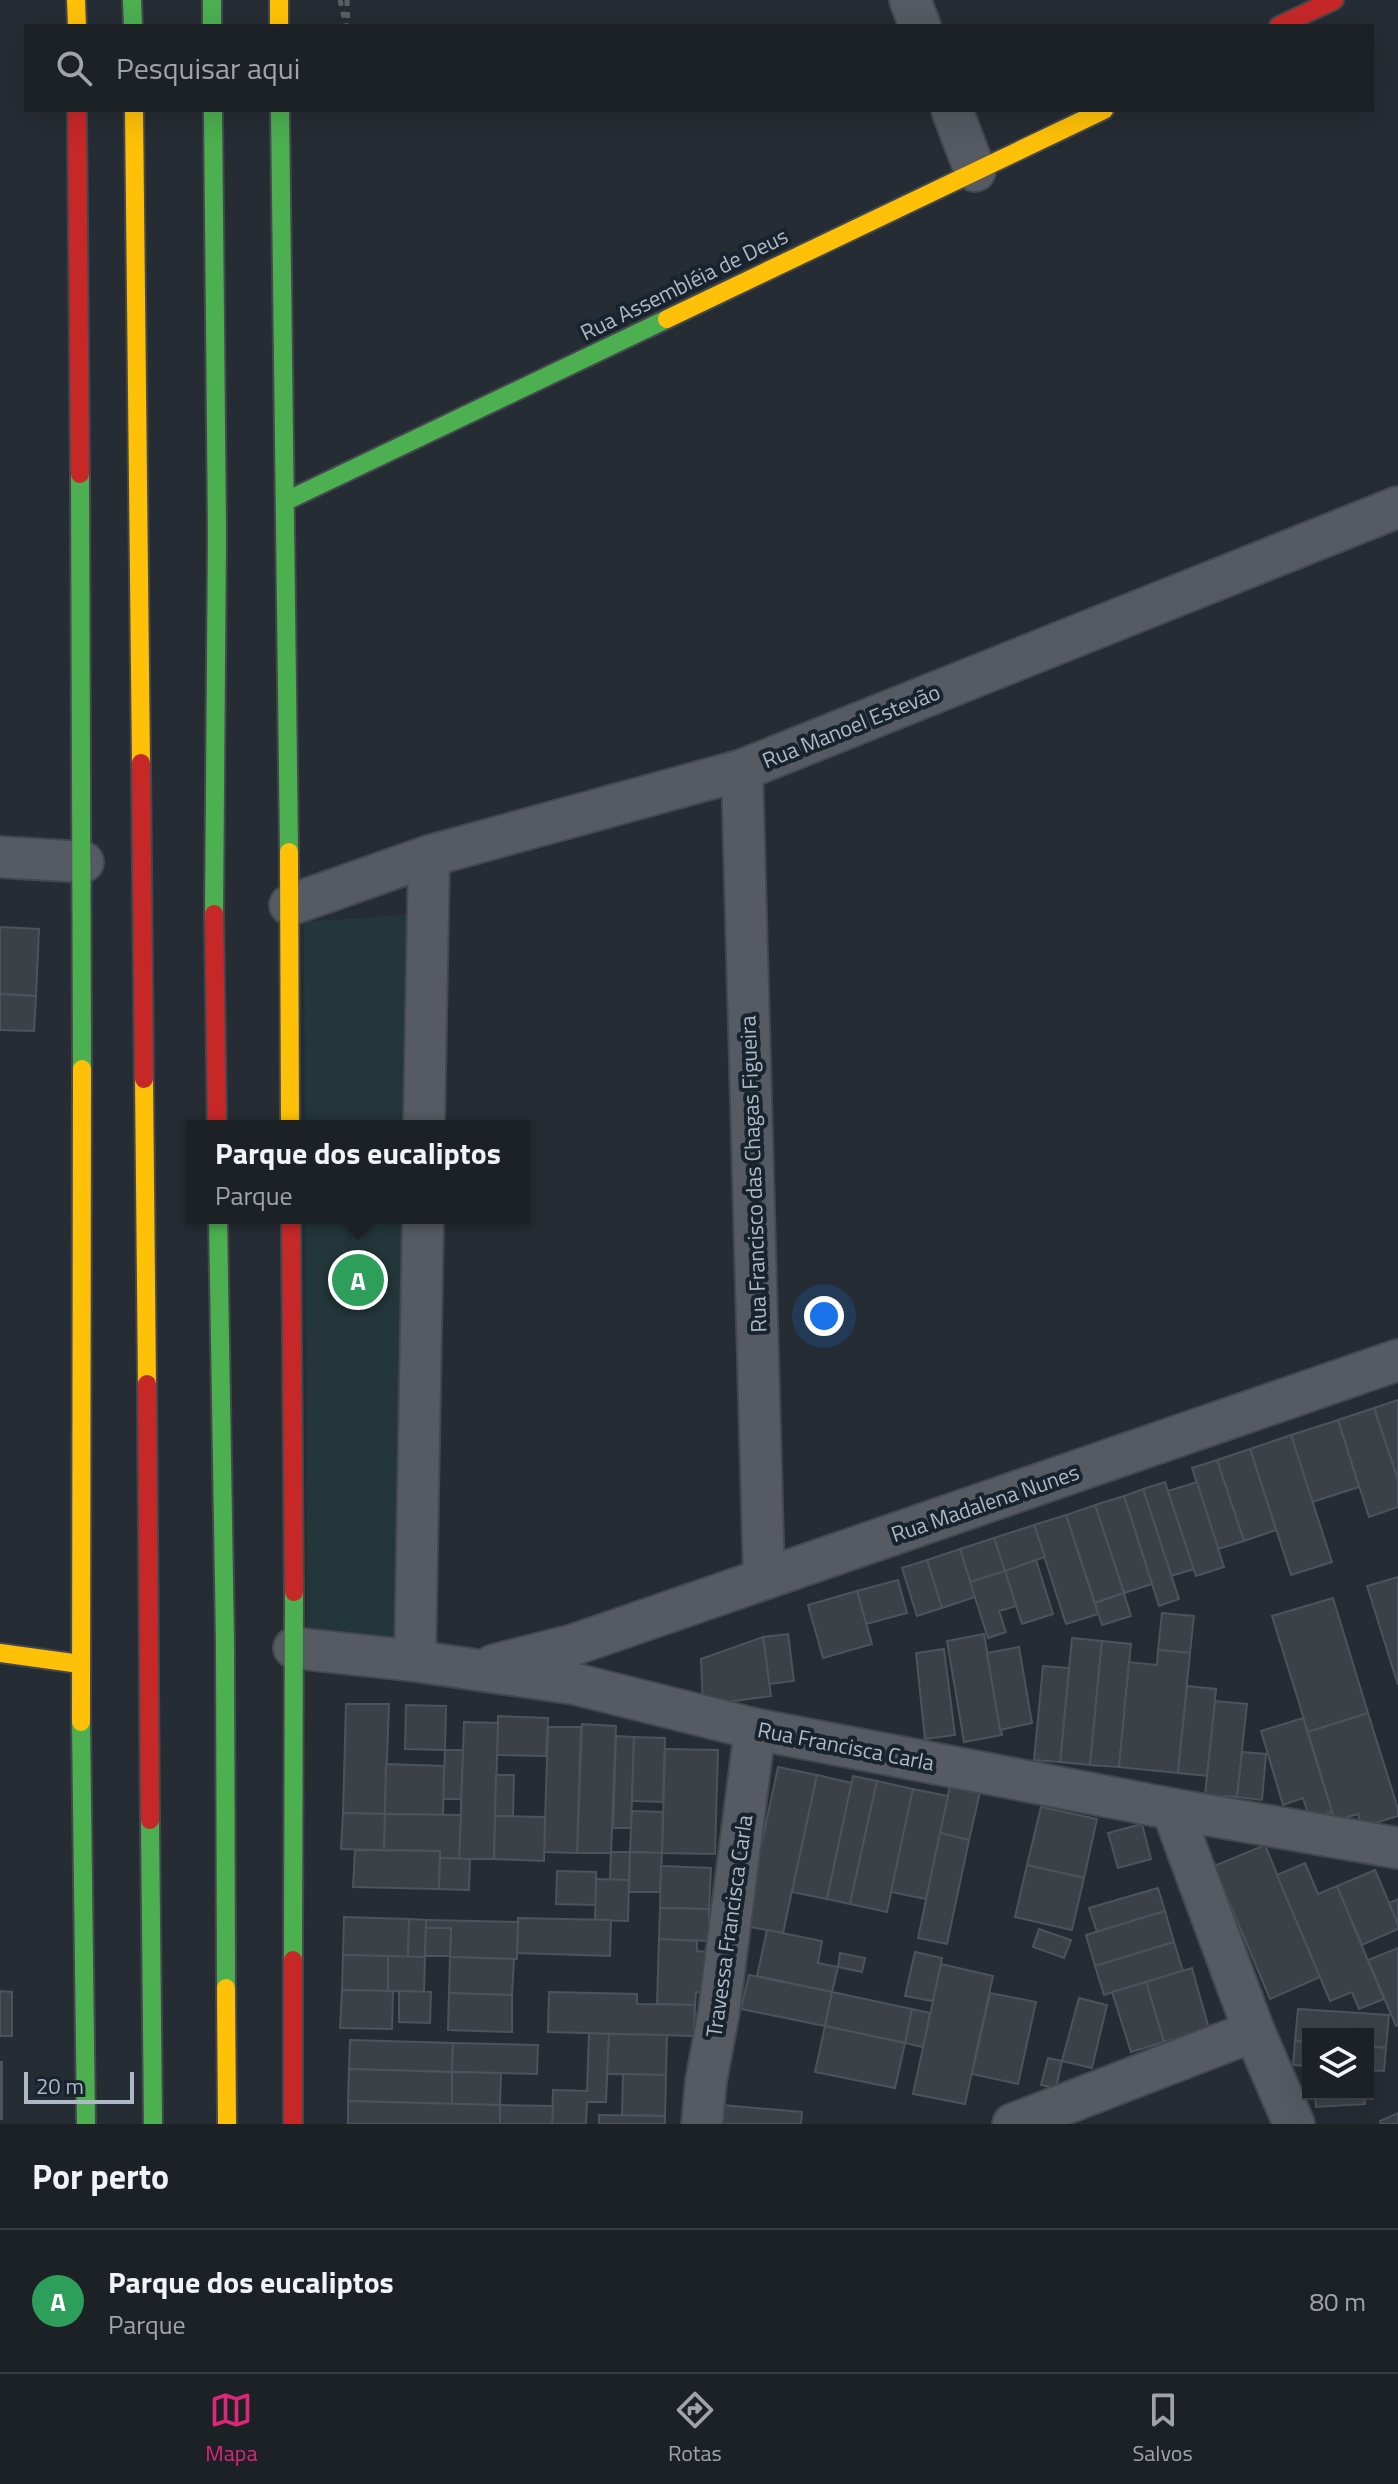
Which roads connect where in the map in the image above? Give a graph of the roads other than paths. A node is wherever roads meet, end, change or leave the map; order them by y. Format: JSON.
{"nodes":[{"id":1,"x":76,"y":0,"type":"edge"},
{"id":2,"x":132,"y":0,"type":"edge"},
{"id":3,"x":212,"y":0,"type":"edge"},
{"id":4,"x":279,"y":0,"type":"edge"},
{"id":5,"x":910,"y":0,"type":"edge"},
{"id":6,"x":1334,"y":0,"type":"edge"},
{"id":7,"x":77,"y":24,"type":"edge"},
{"id":8,"x":133,"y":24,"type":"edge"},
{"id":9,"x":212,"y":24,"type":"edge"},
{"id":10,"x":279,"y":24,"type":"edge"},
{"id":11,"x":919,"y":24,"type":"edge"},
{"id":12,"x":1283,"y":24,"type":"edge"},
{"id":13,"x":77,"y":112,"type":"edge"},
{"id":14,"x":134,"y":112,"type":"edge"},
{"id":15,"x":213,"y":112,"type":"edge"},
{"id":16,"x":280,"y":112,"type":"edge"},
{"id":17,"x":953,"y":112,"type":"edge"},
{"id":18,"x":1100,"y":112,"type":"edge"},
{"id":19,"x":975,"y":171,"type":"junction"},
{"id":20,"x":286,"y":501,"type":"junction"},
{"id":21,"x":1398,"y":507,"type":"edge"},
{"id":22,"x":742,"y":770,"type":"junction"},
{"id":23,"x":429,"y":856,"type":"junction"},
{"id":24,"x":0,"y":857,"type":"edge"},
{"id":25,"x":83,"y":862,"type":"junction"},
{"id":26,"x":290,"y":905,"type":"junction"},
{"id":27,"x":217,"y":1120,"type":"edge"},
{"id":28,"x":290,"y":1120,"type":"edge"},
{"id":29,"x":424,"y":1120,"type":"edge"},
{"id":30,"x":218,"y":1224,"type":"edge"},
{"id":31,"x":291,"y":1224,"type":"edge"},
{"id":32,"x":423,"y":1224,"type":"edge"},
{"id":33,"x":1398,"y":1360,"type":"edge"},
{"id":34,"x":764,"y":1579,"type":"junction"},
{"id":35,"x":294,"y":1648,"type":"junction"},
{"id":36,"x":0,"y":1653,"type":"edge"},
{"id":37,"x":415,"y":1661,"type":"junction"},
{"id":38,"x":80,"y":1664,"type":"junction"},
{"id":39,"x":574,"y":1664,"type":"junction"},
{"id":40,"x":755,"y":1729,"type":"junction"},
{"id":41,"x":1172,"y":1809,"type":"junction"},
{"id":42,"x":1398,"y":1848,"type":"edge"},
{"id":43,"x":1254,"y":2031,"type":"junction"},
{"id":44,"x":86,"y":2124,"type":"edge"},
{"id":45,"x":153,"y":2124,"type":"edge"},
{"id":46,"x":227,"y":2124,"type":"edge"},
{"id":47,"x":293,"y":2124,"type":"edge"},
{"id":48,"x":702,"y":2124,"type":"edge"},
{"id":49,"x":1013,"y":2124,"type":"edge"},
{"id":50,"x":1294,"y":2124,"type":"edge"}],
"edges":[{"from":1,"to":7,"type":"main road"},
{"from":2,"to":8,"type":"main road"},
{"from":3,"to":9,"type":"main road"},
{"from":4,"to":10,"type":"main road"},
{"from":5,"to":11,"type":"street"},
{"from":6,"to":12,"type":"main road"},
{"from":13,"to":25,"type":"main road"},
{"from":14,"to":45,"type":"main road"},
{"from":15,"to":27,"type":"main road"},
{"from":16,"to":20,"type":"main road"},
{"from":17,"to":19,"type":"street"},
{"from":18,"to":19,"type":"main road","name":"Rua Assembléia de Deus"},
{"from":19,"to":20,"type":"main road","name":"Rua Assembléia de Deus"},
{"from":20,"to":26,"type":"main road"},
{"from":21,"to":22,"type":"street","name":"Rua Manoel Estevão"},
{"from":22,"to":23,"type":"street","name":"Rua Manoel Estevão"},
{"from":22,"to":34,"type":"street","name":"Rua Francisco das Chagas Figueira"},
{"from":23,"to":26,"type":"street","name":"Rua Manoel Estevão"},
{"from":23,"to":29,"type":"street"},
{"from":24,"to":25,"type":"street"},
{"from":25,"to":38,"type":"main road"},
{"from":26,"to":28,"type":"main road"},
{"from":30,"to":46,"type":"main road"},
{"from":31,"to":35,"type":"main road"},
{"from":32,"to":37,"type":"street"},
{"from":33,"to":34,"type":"street","name":"Rua Madalena Nunes"},
{"from":34,"to":39,"type":"street","name":"Rua Madalena Nunes"},
{"from":35,"to":37,"type":"street","name":"Rua Francisca Carla"},
{"from":35,"to":47,"type":"main road"},
{"from":36,"to":38,"type":"main road"},
{"from":37,"to":39,"type":"street","name":"Rua Francisca Carla"},
{"from":38,"to":44,"type":"main road"},
{"from":39,"to":40,"type":"street","name":"Rua Francisca Carla"},
{"from":40,"to":41,"type":"street","name":"Rua Francisca Carla"},
{"from":40,"to":48,"type":"street","name":"Travessa Francisca Carla"},
{"from":41,"to":42,"type":"street","name":"Rua Francisca Carla"},
{"from":41,"to":43,"type":"street"},
{"from":43,"to":49,"type":"street"},
{"from":43,"to":50,"type":"street"}]}
